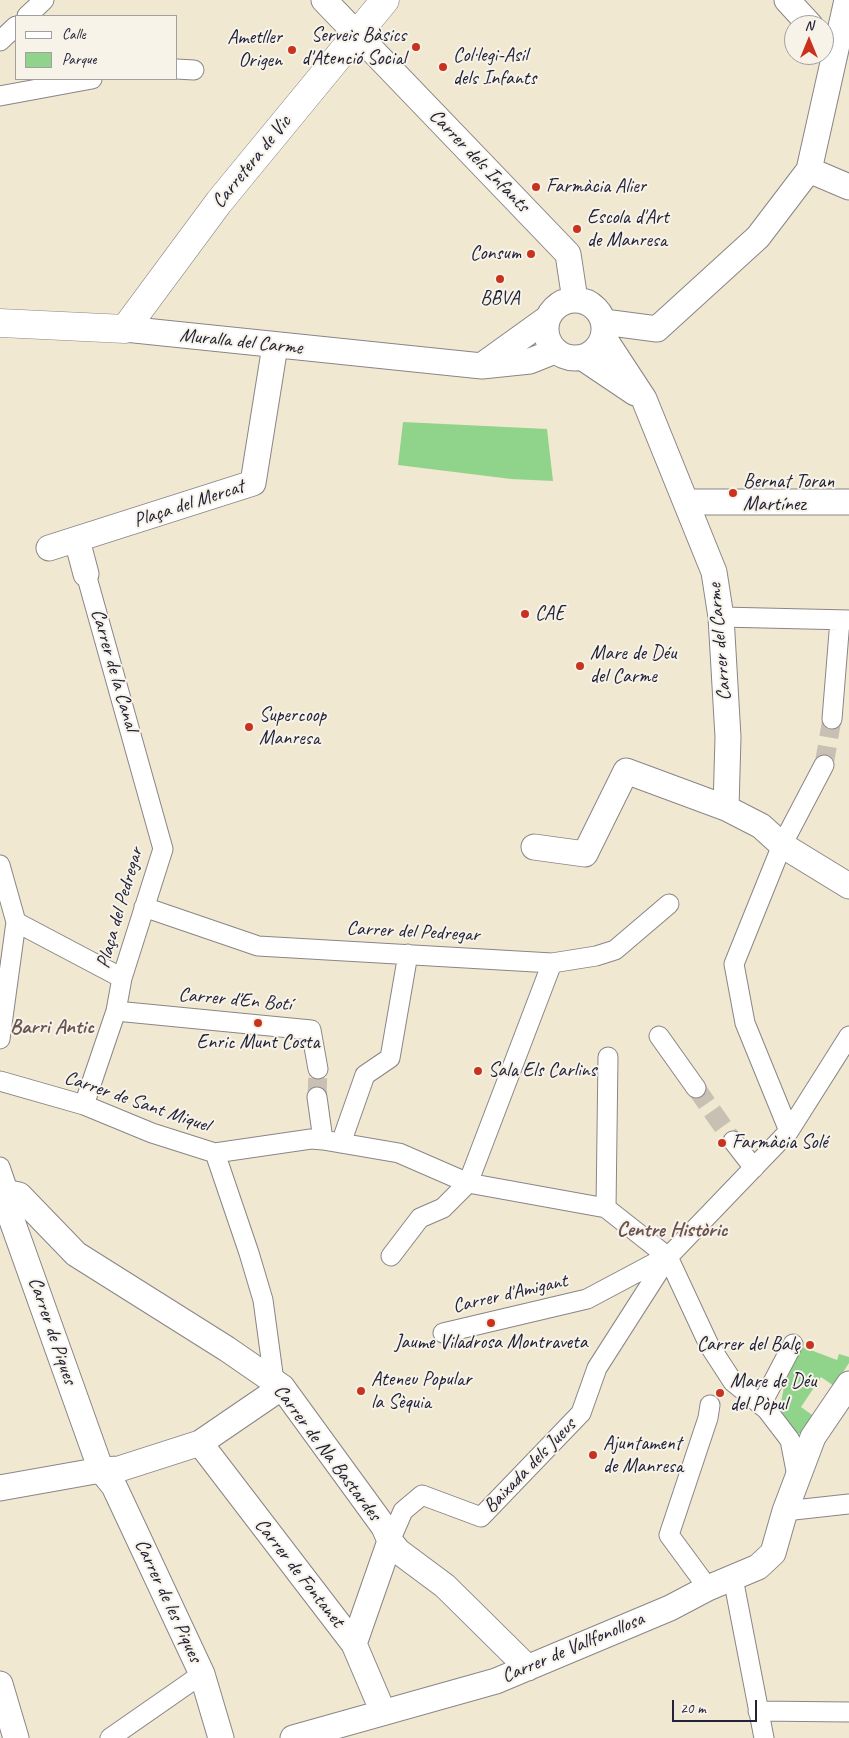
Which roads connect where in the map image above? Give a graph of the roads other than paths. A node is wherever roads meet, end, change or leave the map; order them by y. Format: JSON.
{"nodes":[{"id":1,"x":44,"y":0,"type":"edge"},
{"id":2,"x":324,"y":0,"type":"edge"},
{"id":3,"x":386,"y":0,"type":"edge"},
{"id":4,"x":787,"y":0,"type":"edge"},
{"id":5,"x":847,"y":0,"type":"edge"},
{"id":6,"x":28,"y":15,"type":"edge"},
{"id":7,"x":801,"y":15,"type":"edge"},
{"id":8,"x":15,"y":27,"type":"edge"},
{"id":9,"x":834,"y":32,"type":"edge"},
{"id":10,"x":357,"y":34,"type":"junction"},
{"id":11,"x":0,"y":41,"type":"edge"},
{"id":12,"x":826,"y":65,"type":"edge"},
{"id":13,"x":87,"y":80,"type":"edge"},
{"id":14,"x":0,"y":96,"type":"edge"},
{"id":15,"x":808,"y":170,"type":"junction"},
{"id":16,"x":849,"y":187,"type":"edge"},
{"id":17,"x":575,"y":300,"type":"junction"},
{"id":18,"x":548,"y":318,"type":"junction"},
{"id":19,"x":0,"y":323,"type":"edge"},
{"id":20,"x":125,"y":329,"type":"junction"},
{"id":21,"x":604,"y":330,"type":"junction"},
{"id":22,"x":275,"y":346,"type":"junction"},
{"id":23,"x":555,"y":351,"type":"junction"},
{"id":24,"x":583,"y":358,"type":"junction"},
{"id":25,"x":482,"y":366,"type":"junction"},
{"id":26,"x":644,"y":399,"type":"junction"},
{"id":27,"x":686,"y":502,"type":"junction"},
{"id":28,"x":849,"y":502,"type":"edge"},
{"id":29,"x":77,"y":540,"type":"junction"},
{"id":30,"x":49,"y":548,"type":"dead end"},
{"id":31,"x":86,"y":574,"type":"joint"},
{"id":32,"x":721,"y":617,"type":"junction"},
{"id":33,"x":844,"y":620,"type":"edge"},
{"id":34,"x":832,"y":719,"type":"tunnel mouth"},
{"id":35,"x":824,"y":765,"type":"tunnel mouth"},
{"id":36,"x":726,"y":808,"type":"junction"},
{"id":37,"x":158,"y":829,"type":"joint"},
{"id":38,"x":534,"y":847,"type":"dead end"},
{"id":39,"x":792,"y":851,"type":"junction"},
{"id":40,"x":0,"y":865,"type":"edge"},
{"id":41,"x":849,"y":886,"type":"edge"},
{"id":42,"x":669,"y":904,"type":"dead end"},
{"id":43,"x":144,"y":907,"type":"junction"},
{"id":44,"x":16,"y":922,"type":"junction"},
{"id":45,"x":408,"y":954,"type":"junction"},
{"id":46,"x":552,"y":963,"type":"junction"},
{"id":47,"x":122,"y":978,"type":"junction"},
{"id":48,"x":118,"y":1006,"type":"junction"},
{"id":49,"x":659,"y":1036,"type":"dead end"},
{"id":50,"x":849,"y":1036,"type":"edge"},
{"id":51,"x":0,"y":1039,"type":"edge"},
{"id":52,"x":608,"y":1057,"type":"dead end"},
{"id":53,"x":318,"y":1069,"type":"tunnel mouth"},
{"id":54,"x":2,"y":1082,"type":"edge"},
{"id":55,"x":696,"y":1088,"type":"tunnel mouth"},
{"id":56,"x":317,"y":1096,"type":"tunnel mouth"},
{"id":57,"x":84,"y":1105,"type":"junction"},
{"id":58,"x":789,"y":1131,"type":"junction"},
{"id":59,"x":733,"y":1141,"type":"tunnel mouth"},
{"id":60,"x":332,"y":1142,"type":"junction"},
{"id":61,"x":215,"y":1153,"type":"junction"},
{"id":62,"x":0,"y":1167,"type":"edge"},
{"id":63,"x":754,"y":1168,"type":"junction"},
{"id":64,"x":468,"y":1183,"type":"junction"},
{"id":65,"x":9,"y":1193,"type":"junction"},
{"id":66,"x":606,"y":1208,"type":"junction"},
{"id":67,"x":391,"y":1256,"type":"dead end"},
{"id":68,"x":668,"y":1257,"type":"junction"},
{"id":69,"x":443,"y":1333,"type":"dead end"},
{"id":70,"x":792,"y":1344,"type":"dead end"},
{"id":71,"x":278,"y":1384,"type":"junction"},
{"id":72,"x":849,"y":1384,"type":"edge"},
{"id":73,"x":761,"y":1405,"type":"junction"},
{"id":74,"x":709,"y":1411,"type":"dead end"},
{"id":75,"x":200,"y":1443,"type":"junction"},
{"id":76,"x":101,"y":1470,"type":"junction"},
{"id":77,"x":797,"y":1476,"type":"junction"},
{"id":78,"x":0,"y":1488,"type":"edge"},
{"id":79,"x":849,"y":1504,"type":"edge"},
{"id":80,"x":785,"y":1511,"type":"junction"},
{"id":81,"x":390,"y":1541,"type":"junction"},
{"id":82,"x":732,"y":1578,"type":"junction"},
{"id":83,"x":708,"y":1588,"type":"junction"},
{"id":84,"x":354,"y":1644,"type":"junction"},
{"id":85,"x":528,"y":1668,"type":"junction"},
{"id":86,"x":202,"y":1674,"type":"junction"},
{"id":87,"x":0,"y":1684,"type":"edge"},
{"id":88,"x":758,"y":1710,"type":"junction"},
{"id":89,"x":383,"y":1712,"type":"junction"},
{"id":90,"x":849,"y":1712,"type":"edge"},
{"id":91,"x":16,"y":1738,"type":"edge"},
{"id":92,"x":110,"y":1738,"type":"edge"},
{"id":93,"x":221,"y":1738,"type":"edge"},
{"id":94,"x":295,"y":1738,"type":"edge"},
{"id":95,"x":764,"y":1738,"type":"edge"}],
"edges":[{"from":1,"to":6,"type":"street"},
{"from":2,"to":10,"type":"street","name":"Carrer dels Infants"},
{"from":3,"to":10,"type":"main road","name":"Carretera de Vic"},
{"from":4,"to":7,"type":"street"},
{"from":5,"to":9,"type":"street"},
{"from":8,"to":11,"type":"street"},
{"from":10,"to":17,"type":"street","name":"Carrer dels Infants"},
{"from":10,"to":20,"type":"main road","name":"Carretera de Vic"},
{"from":12,"to":15,"type":"street"},
{"from":13,"to":14,"type":"street"},
{"from":15,"to":16,"type":"street"},
{"from":15,"to":21,"type":"street"},
{"from":17,"to":18,"type":"street"},
{"from":17,"to":21,"type":"street"},
{"from":18,"to":23,"type":"street"},
{"from":18,"to":25,"type":"street"},
{"from":19,"to":20,"type":"main road","name":"Muralla del Carme"},
{"from":20,"to":22,"type":"street","name":"Muralla del Carme"},
{"from":21,"to":24,"type":"street"},
{"from":21,"to":26,"type":"street","name":"Carrer del Carme"},
{"from":22,"to":25,"type":"street","name":"Muralla del Carme"},
{"from":22,"to":29,"type":"street","name":"Plaça del Mercat"},
{"from":23,"to":24,"type":"street"},
{"from":23,"to":25,"type":"street","name":"Muralla del Carme"},
{"from":24,"to":26,"type":"street"},
{"from":26,"to":27,"type":"street","name":"Carrer del Carme"},
{"from":27,"to":28,"type":"street"},
{"from":27,"to":32,"type":"street","name":"Carrer del Carme"},
{"from":29,"to":30,"type":"street"},
{"from":29,"to":31,"type":"street","name":"Carrer de la Canal"},
{"from":31,"to":37,"type":"street","name":"Carrer de la Canal"},
{"from":32,"to":33,"type":"street"},
{"from":32,"to":36,"type":"street","name":"Carrer del Carme"},
{"from":33,"to":34,"type":"street"},
{"from":35,"to":39,"type":"street"},
{"from":36,"to":38,"type":"street"},
{"from":36,"to":39,"type":"street"},
{"from":37,"to":43,"type":"street","name":"Plaça del Pedregar"},
{"from":39,"to":41,"type":"street"},
{"from":39,"to":58,"type":"street"},
{"from":40,"to":44,"type":"street"},
{"from":42,"to":46,"type":"street","name":"Carrer del Pedregar"},
{"from":43,"to":45,"type":"street","name":"Carrer del Pedregar"},
{"from":43,"to":47,"type":"street","name":"Plaça del Pedregar"},
{"from":44,"to":47,"type":"street"},
{"from":44,"to":51,"type":"street"},
{"from":45,"to":46,"type":"street","name":"Carrer del Pedregar"},
{"from":45,"to":60,"type":"street"},
{"from":46,"to":64,"type":"street"},
{"from":47,"to":48,"type":"street","name":"Plaça del Pedregar"},
{"from":48,"to":53,"type":"street","name":"Carrer d'En Botí"},
{"from":48,"to":57,"type":"street","name":"Plaça del Pedregar"},
{"from":49,"to":55,"type":"street"},
{"from":50,"to":58,"type":"street"},
{"from":52,"to":66,"type":"street"},
{"from":54,"to":57,"type":"street","name":"Carrer de Sant Miquel"},
{"from":56,"to":60,"type":"street"},
{"from":57,"to":61,"type":"street","name":"Carrer de Sant Miquel"},
{"from":58,"to":63,"type":"street"},
{"from":59,"to":63,"type":"street"},
{"from":60,"to":61,"type":"street","name":"Carrer de Sant Miquel"},
{"from":60,"to":64,"type":"street","name":"Carrer de Sant Miquel"},
{"from":61,"to":71,"type":"street"},
{"from":62,"to":65,"type":"street"},
{"from":63,"to":68,"type":"street"},
{"from":64,"to":66,"type":"street","name":"Carrer de Sant Miquel"},
{"from":64,"to":67,"type":"street"},
{"from":65,"to":71,"type":"street","name":"Carrer de Na Bastardes"},
{"from":65,"to":76,"type":"street","name":"Carrer de Piques"},
{"from":66,"to":68,"type":"street"},
{"from":68,"to":69,"type":"street","name":"Carrer d'Amigant"},
{"from":68,"to":73,"type":"street"},
{"from":68,"to":81,"type":"street","name":"Baixada dels Jueus"},
{"from":70,"to":73,"type":"street"},
{"from":71,"to":75,"type":"street"},
{"from":71,"to":81,"type":"street","name":"Carrer de Na Bastardes"},
{"from":72,"to":77,"type":"street"},
{"from":73,"to":77,"type":"street"},
{"from":74,"to":83,"type":"street"},
{"from":75,"to":76,"type":"street"},
{"from":75,"to":84,"type":"street","name":"Carrer de Fontanet"},
{"from":76,"to":78,"type":"street"},
{"from":76,"to":86,"type":"street","name":"Carrer de les Piques"},
{"from":77,"to":80,"type":"street"},
{"from":79,"to":80,"type":"street"},
{"from":80,"to":82,"type":"street","name":"Carrer de Vallfonollosa"},
{"from":81,"to":84,"type":"street","name":"Baixada dels Jueus"},
{"from":81,"to":85,"type":"street","name":"Carrer de Na Bastardes"},
{"from":82,"to":83,"type":"street","name":"Carrer de Vallfonollosa"},
{"from":82,"to":88,"type":"street"},
{"from":83,"to":85,"type":"street","name":"Carrer de Vallfonollosa"},
{"from":84,"to":89,"type":"street","name":"Carrer de Fontanet"},
{"from":85,"to":89,"type":"street","name":"Carrer de Vallfonollosa"},
{"from":86,"to":92,"type":"street"},
{"from":86,"to":93,"type":"street","name":"Carrer de les Piques"},
{"from":87,"to":91,"type":"street"},
{"from":88,"to":90,"type":"street"},
{"from":88,"to":95,"type":"street"},
{"from":89,"to":94,"type":"street","name":"Carrer de Vallfonollosa"}]}
